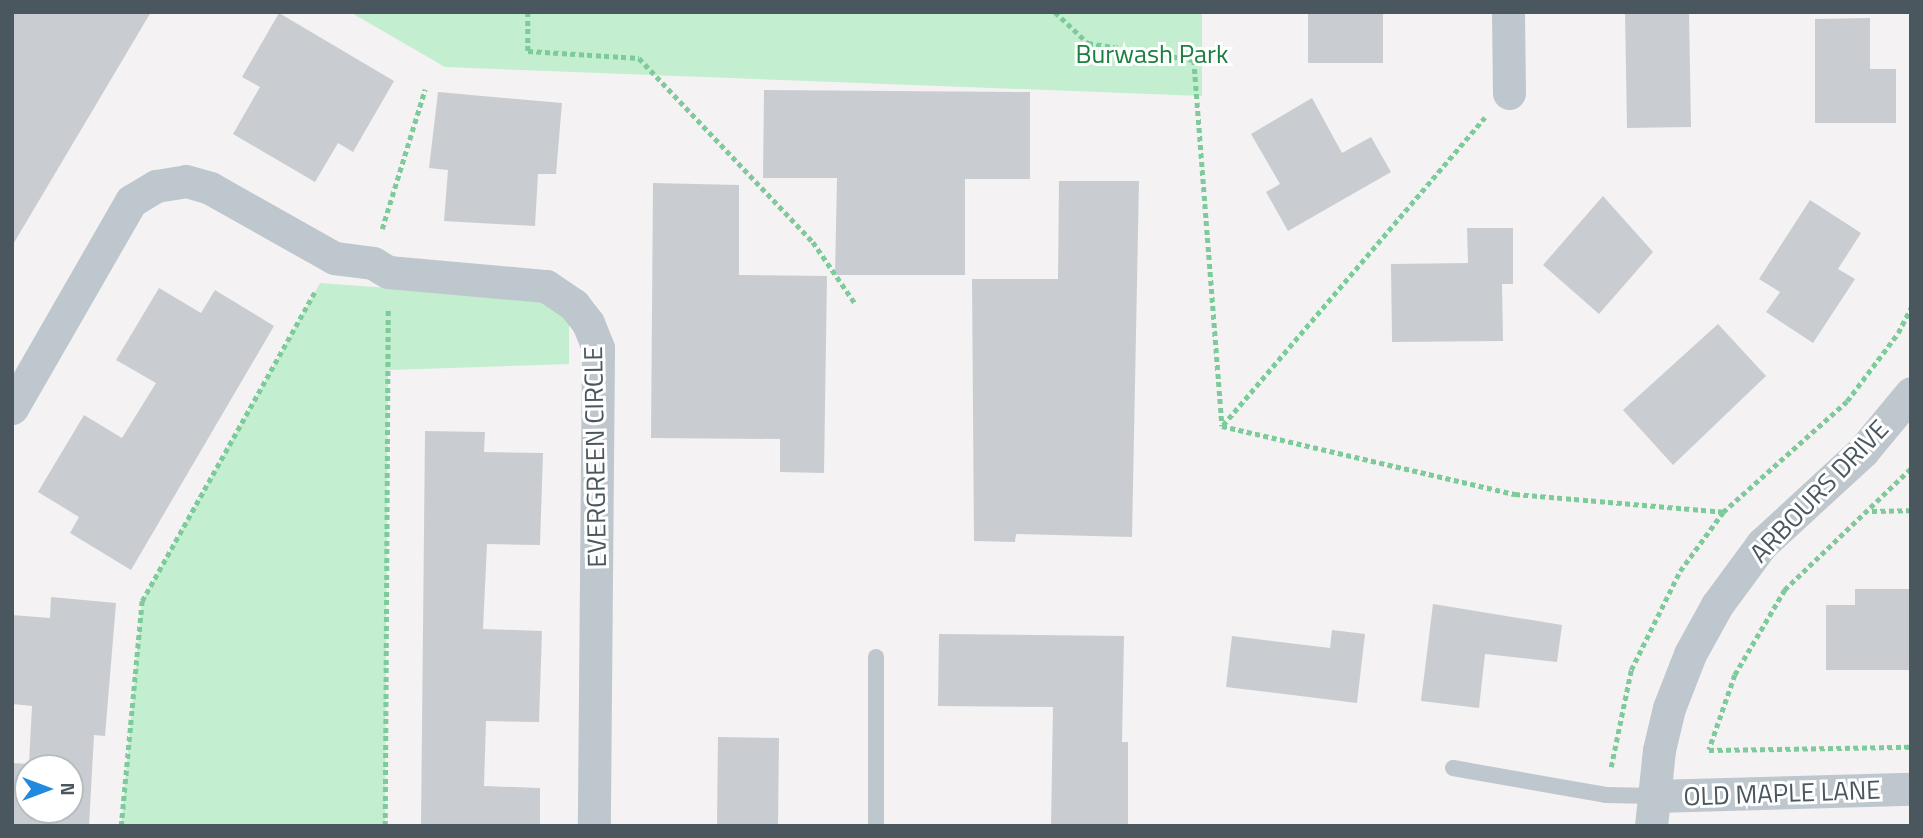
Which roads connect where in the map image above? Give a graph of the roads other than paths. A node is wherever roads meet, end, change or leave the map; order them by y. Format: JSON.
{"nodes":[{"id":1,"x":1508,"y":12,"type":"edge"},
{"id":2,"x":1509,"y":93,"type":"road end"},
{"id":3,"x":1911,"y":393,"type":"edge"},
{"id":4,"x":12,"y":408,"type":"edge"},
{"id":5,"x":876,"y":657,"type":"dead end"},
{"id":6,"x":1453,"y":768,"type":"dead end"},
{"id":7,"x":1911,"y":789,"type":"edge"},
{"id":8,"x":1652,"y":811,"type":"edge"},
{"id":9,"x":594,"y":826,"type":"edge"},
{"id":10,"x":876,"y":826,"type":"edge"}],
"edges":[{"from":1,"to":2,"type":"street"},
{"from":3,"to":8,"type":"street","name":"ARBOURS DRIVE"},
{"from":4,"to":9,"type":"street","name":"EVERGREEN CIRCLE"},
{"from":5,"to":10,"type":"lane"},
{"from":6,"to":8,"type":"lane"},
{"from":7,"to":8,"type":"street","name":"OLD MAPLE LANE"}]}
